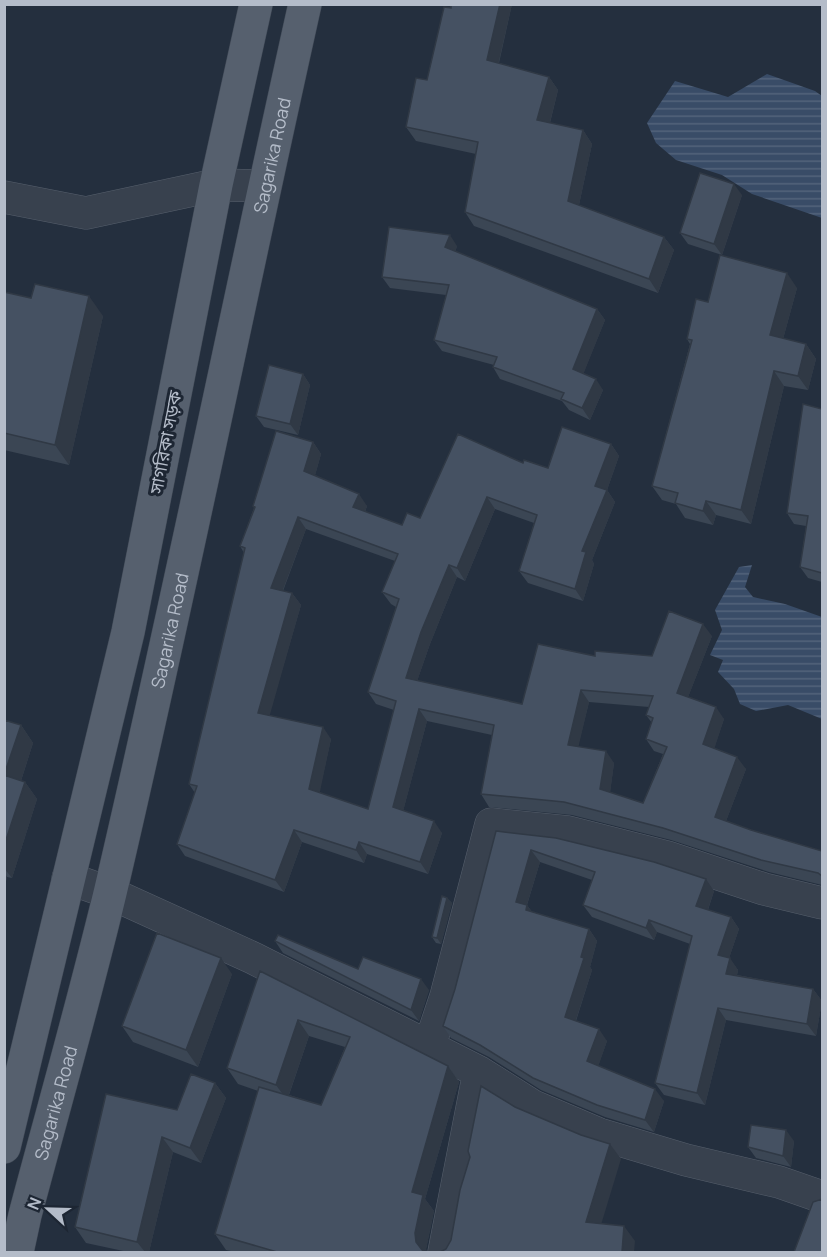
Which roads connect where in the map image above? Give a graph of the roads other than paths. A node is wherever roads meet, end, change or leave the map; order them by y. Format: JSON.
{"nodes":[{"id":1,"x":256,"y":4,"type":"edge"},
{"id":2,"x":305,"y":4,"type":"edge"},
{"id":3,"x":216,"y":185,"type":"junction"},
{"id":4,"x":264,"y":186,"type":"junction"},
{"id":5,"x":4,"y":197,"type":"edge"},
{"id":6,"x":68,"y":878,"type":"junction"},
{"id":7,"x":110,"y":893,"type":"junction"},
{"id":8,"x":822,"y":903,"type":"edge"},
{"id":9,"x":429,"y":1047,"type":"junction"},
{"id":10,"x":479,"y":1072,"type":"junction"},
{"id":11,"x":4,"y":1147,"type":"edge"},
{"id":12,"x":822,"y":1197,"type":"edge"},
{"id":13,"x":15,"y":1212,"type":"edge"},
{"id":14,"x":17,"y":1252,"type":"edge"},
{"id":15,"x":444,"y":1252,"type":"edge"}],
"edges":[{"from":1,"to":3,"type":"main road","name":"সাগরিকা সড়ক"},
{"from":2,"to":4,"type":"main road","name":"Sagarika Road"},
{"from":3,"to":4,"type":"street"},
{"from":3,"to":5,"type":"street"},
{"from":3,"to":6,"type":"main road","name":"সাগরিকা সড়ক"},
{"from":4,"to":7,"type":"main road","name":"Sagarika Road"},
{"from":6,"to":7,"type":"street"},
{"from":6,"to":11,"type":"main road","name":"Sagarika Road"},
{"from":7,"to":9,"type":"street"},
{"from":7,"to":13,"type":"main road","name":"Sagarika Road"},
{"from":8,"to":9,"type":"street"},
{"from":9,"to":10,"type":"street"},
{"from":10,"to":12,"type":"street"},
{"from":10,"to":15,"type":"street"},
{"from":13,"to":14,"type":"main road","name":"Sagarika Road"}]}
